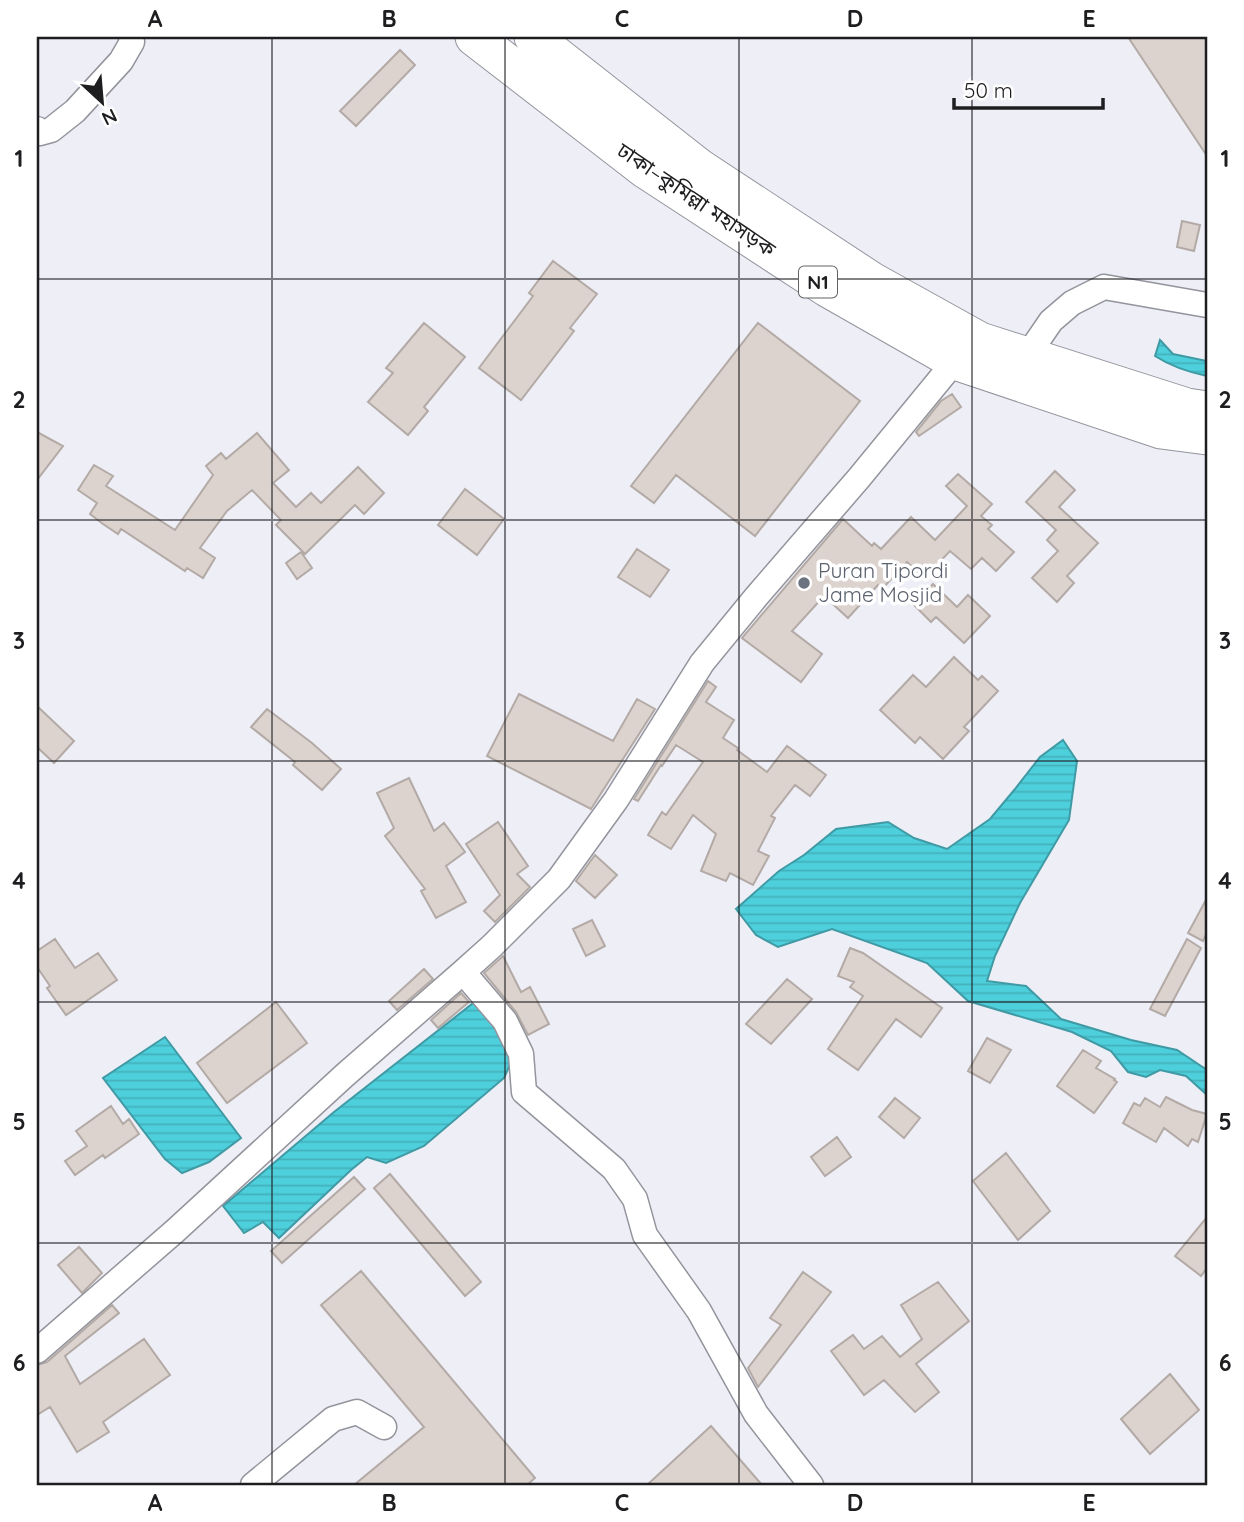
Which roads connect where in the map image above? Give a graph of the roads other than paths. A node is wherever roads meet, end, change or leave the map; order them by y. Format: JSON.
{"nodes":[{"id":1,"x":131,"y":37,"type":"edge"},
{"id":2,"x":474,"y":37,"type":"edge"},
{"id":3,"x":533,"y":37,"type":"edge"},
{"id":4,"x":37,"y":129,"type":"edge"},
{"id":5,"x":1207,"y":304,"type":"edge"},
{"id":6,"x":1027,"y":356,"type":"junction"},
{"id":7,"x":969,"y":357,"type":"junction"},
{"id":8,"x":1207,"y":410,"type":"edge"},
{"id":9,"x":1207,"y":436,"type":"edge"},
{"id":10,"x":463,"y":972,"type":"junction"},
{"id":11,"x":37,"y":1351,"type":"edge"},
{"id":12,"x":384,"y":1427,"type":"dead end"},
{"id":13,"x":253,"y":1485,"type":"edge"},
{"id":14,"x":811,"y":1485,"type":"edge"}],
"edges":[{"from":1,"to":4,"type":"street"},
{"from":2,"to":7,"type":"highway","name":"ঢাকা–কুমিল্লা মহাসড়ক","number":"N1"},
{"from":3,"to":7,"type":"highway","name":"ঢাকা–কুমিল্লা মহাসড়ক","number":"N1"},
{"from":5,"to":6,"type":"street"},
{"from":6,"to":7,"type":"highway","name":"ঢাকা–কুমিল্লা মহাসড়ক","number":"N1"},
{"from":6,"to":8,"type":"highway","name":"ঢাকা–কুমিল্লা মহাসড়ক","number":"N1"},
{"from":7,"to":9,"type":"highway","name":"ঢাকা–কুমিল্লা মহাসড়ক","number":"N1"},
{"from":7,"to":10,"type":"street"},
{"from":10,"to":11,"type":"street"},
{"from":10,"to":14,"type":"street"},
{"from":12,"to":13,"type":"street"}]}
